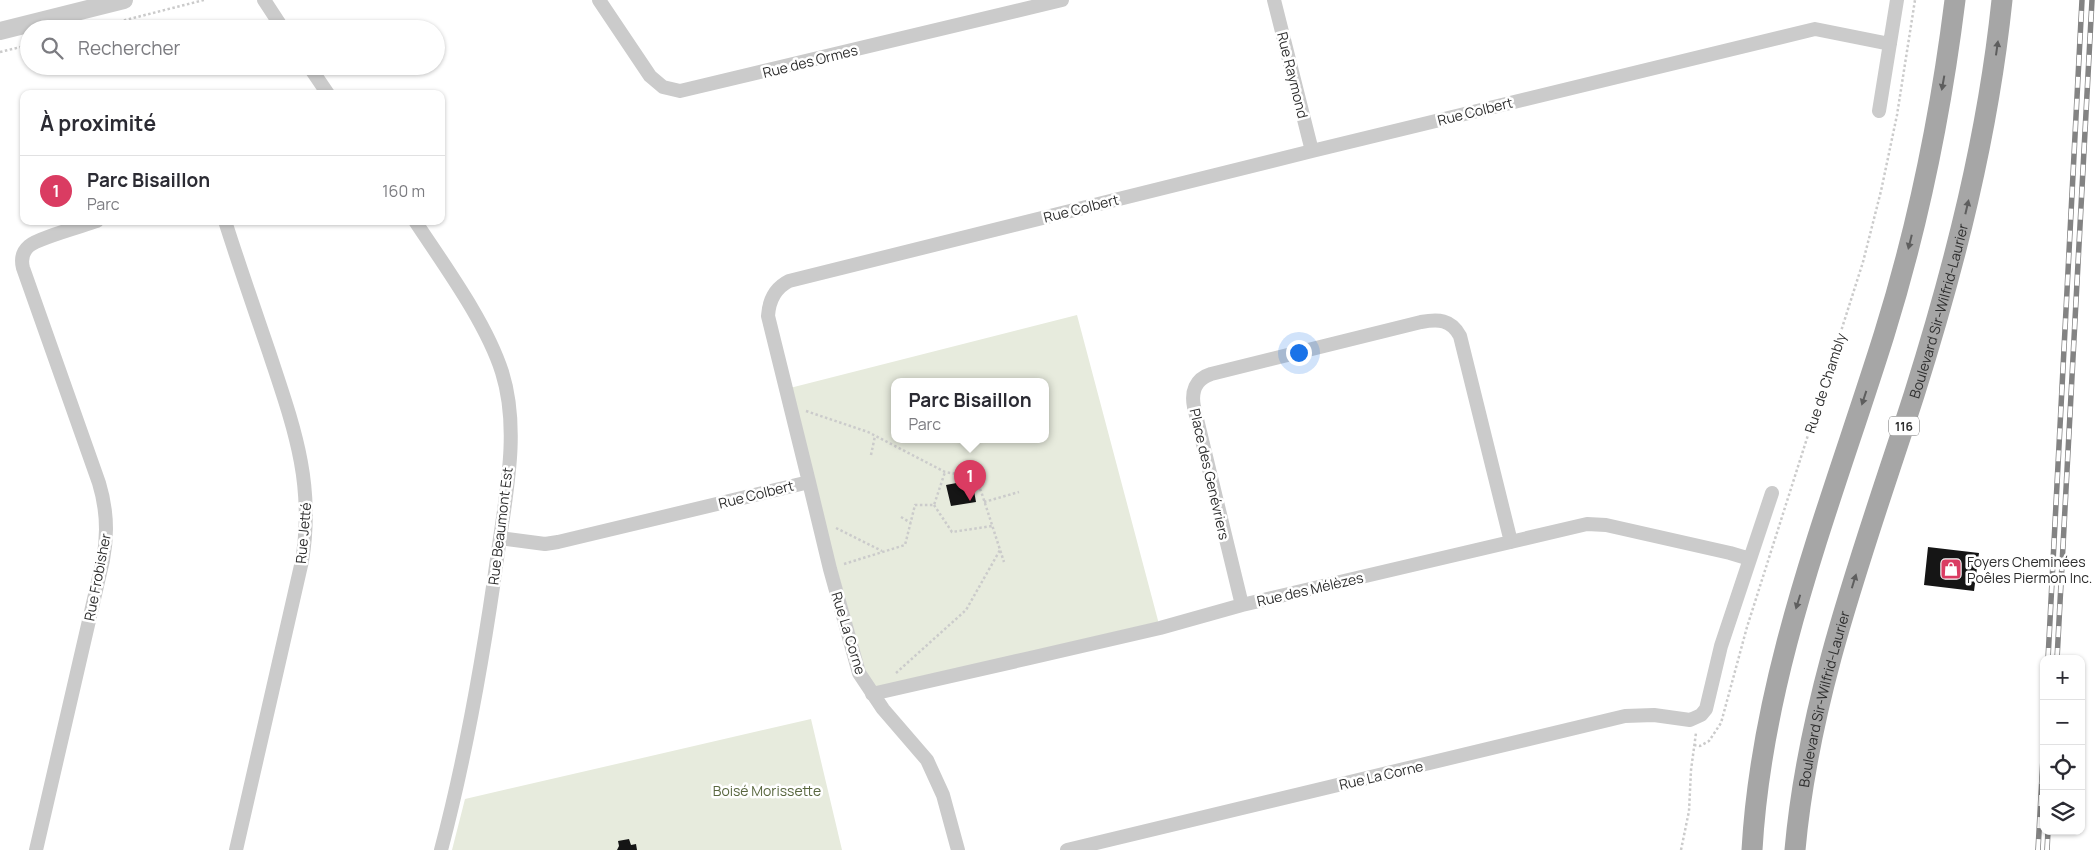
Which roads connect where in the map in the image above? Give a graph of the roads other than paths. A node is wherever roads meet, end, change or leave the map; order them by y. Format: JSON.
{"nodes":[{"id":1,"x":124,"y":0,"type":"edge"},
{"id":2,"x":264,"y":0,"type":"edge"},
{"id":3,"x":600,"y":0,"type":"edge"},
{"id":4,"x":1062,"y":0,"type":"edge"},
{"id":5,"x":1274,"y":0,"type":"edge"},
{"id":6,"x":1897,"y":0,"type":"edge"},
{"id":7,"x":1955,"y":0,"type":"edge"},
{"id":8,"x":2002,"y":0,"type":"edge"},
{"id":9,"x":44,"y":20,"type":"edge"},
{"id":10,"x":277,"y":20,"type":"edge"},
{"id":11,"x":20,"y":26,"type":"edge"},
{"id":12,"x":0,"y":31,"type":"edge"},
{"id":13,"x":1890,"y":44,"type":"junction"},
{"id":14,"x":315,"y":75,"type":"edge"},
{"id":15,"x":325,"y":90,"type":"edge"},
{"id":16,"x":1879,"y":111,"type":"dead end"},
{"id":17,"x":1312,"y":151,"type":"junction"},
{"id":18,"x":85,"y":225,"type":"edge"},
{"id":19,"x":226,"y":225,"type":"edge"},
{"id":20,"x":418,"y":225,"type":"edge"},
{"id":21,"x":809,"y":482,"type":"junction"},
{"id":22,"x":1772,"y":493,"type":"dead end"},
{"id":23,"x":500,"y":538,"type":"junction"},
{"id":24,"x":1511,"y":542,"type":"junction"},
{"id":25,"x":1750,"y":559,"type":"junction"},
{"id":26,"x":1242,"y":605,"type":"junction"},
{"id":27,"x":872,"y":694,"type":"junction"},
{"id":28,"x":36,"y":850,"type":"edge"},
{"id":29,"x":236,"y":850,"type":"edge"},
{"id":30,"x":441,"y":850,"type":"edge"},
{"id":31,"x":958,"y":850,"type":"edge"},
{"id":32,"x":1067,"y":850,"type":"edge"},
{"id":33,"x":1752,"y":850,"type":"edge"},
{"id":34,"x":1795,"y":850,"type":"edge"}],
"edges":[{"from":1,"to":9,"type":"street"},
{"from":2,"to":10,"type":"street"},
{"from":3,"to":4,"type":"street","name":"Rue des Ormes"},
{"from":5,"to":17,"type":"street","name":"Rue Raymond"},
{"from":6,"to":13,"type":"street"},
{"from":7,"to":33,"type":"main road","one_way":true},
{"from":34,"to":8,"type":"main road","name":"Boulevard Sir-Wilfrid-Laurier","number":"116","one_way":true},
{"from":11,"to":12,"type":"street"},
{"from":13,"to":16,"type":"street"},
{"from":13,"to":17,"type":"street","name":"Rue Colbert"},
{"from":14,"to":15,"type":"street"},
{"from":17,"to":21,"type":"street","name":"Rue Colbert"},
{"from":18,"to":28,"type":"street","name":"Rue Frobisher"},
{"from":19,"to":29,"type":"street","name":"Rue Jetté"},
{"from":20,"to":23,"type":"street","name":"Rue Beaumont Est"},
{"from":21,"to":23,"type":"street","name":"Rue Colbert"},
{"from":21,"to":27,"type":"street","name":"Rue La Corne"},
{"from":22,"to":25,"type":"street"},
{"from":23,"to":30,"type":"street","name":"Rue Beaumont Est"},
{"from":24,"to":25,"type":"street","name":"Rue des Mélèzes"},
{"from":24,"to":26,"type":"street","name":"Rue des Mélèzes"},
{"from":24,"to":26,"type":"street","name":"Place des Genévriers"},
{"from":25,"to":32,"type":"street","name":"Rue La Corne"},
{"from":26,"to":27,"type":"street","name":"Rue des Mélèzes"},
{"from":27,"to":31,"type":"street","name":"Rue La Corne"}]}
